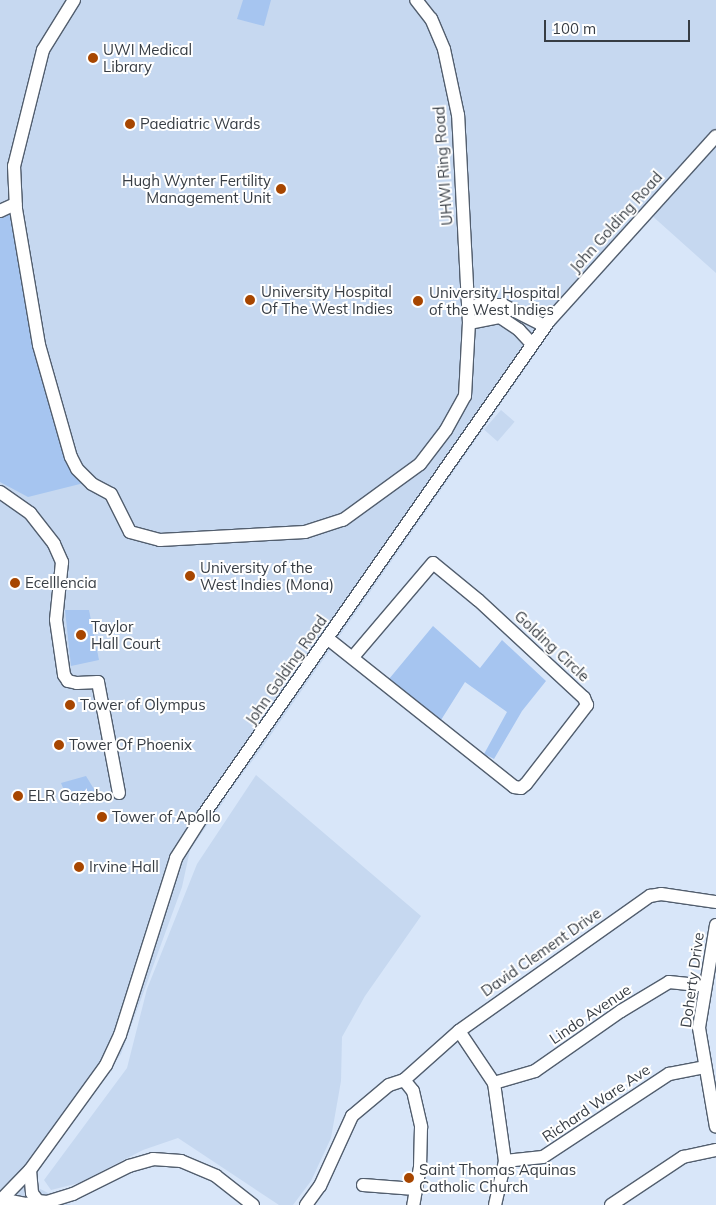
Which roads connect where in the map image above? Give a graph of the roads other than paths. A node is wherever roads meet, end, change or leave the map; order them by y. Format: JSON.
{"nodes":[{"id":1,"x":74,"y":0,"type":"edge"},
{"id":2,"x":416,"y":0,"type":"edge"},
{"id":3,"x":716,"y":136,"type":"edge"},
{"id":4,"x":15,"y":204,"type":"junction"},
{"id":5,"x":0,"y":211,"type":"edge"},
{"id":6,"x":468,"y":308,"type":"junction"},
{"id":7,"x":469,"y":323,"type":"junction"},
{"id":8,"x":545,"y":326,"type":"junction"},
{"id":9,"x":532,"y":344,"type":"junction"},
{"id":10,"x":0,"y":492,"type":"edge"},
{"id":11,"x":327,"y":638,"type":"junction"},
{"id":12,"x":353,"y":657,"type":"junction"},
{"id":13,"x":119,"y":793,"type":"dead end"},
{"id":14,"x":716,"y":902,"type":"edge"},
{"id":15,"x":716,"y":925,"type":"edge"},
{"id":16,"x":705,"y":986,"type":"junction"},
{"id":17,"x":459,"y":1031,"type":"junction"},
{"id":18,"x":704,"y":1067,"type":"junction"},
{"id":19,"x":404,"y":1080,"type":"junction"},
{"id":20,"x":494,"y":1083,"type":"junction"},
{"id":21,"x":716,"y":1127,"type":"edge"},
{"id":22,"x":716,"y":1150,"type":"edge"},
{"id":23,"x":505,"y":1161,"type":"junction"},
{"id":24,"x":30,"y":1170,"type":"junction"},
{"id":25,"x":363,"y":1185,"type":"dead end"},
{"id":26,"x":415,"y":1189,"type":"junction"},
{"id":27,"x":1,"y":1199,"type":"edge"},
{"id":28,"x":38,"y":1201,"type":"junction"},
{"id":29,"x":253,"y":1205,"type":"edge"},
{"id":30,"x":306,"y":1205,"type":"edge"},
{"id":31,"x":413,"y":1205,"type":"edge"},
{"id":32,"x":495,"y":1205,"type":"edge"},
{"id":33,"x":611,"y":1205,"type":"edge"}],
"edges":[{"from":1,"to":4,"type":"street"},
{"from":2,"to":6,"type":"street","name":"UHWI Ring Road"},
{"from":3,"to":8,"type":"street","name":"John Golding Road"},
{"from":4,"to":5,"type":"street"},
{"from":4,"to":7,"type":"street","name":"UHWI Ring Road"},
{"from":6,"to":7,"type":"street","name":"UHWI Ring Road"},
{"from":6,"to":8,"type":"street"},
{"from":7,"to":9,"type":"street"},
{"from":8,"to":9,"type":"street","name":"John Golding Road"},
{"from":9,"to":11,"type":"street","name":"John Golding Road"},
{"from":10,"to":13,"type":"street"},
{"from":11,"to":12,"type":"street","name":"Golding Circle"},
{"from":11,"to":24,"type":"street","name":"John Golding Road"},
{"from":12,"to":12,"type":"street","name":"Golding Circle"},
{"from":14,"to":17,"type":"street","name":"David Clement Drive"},
{"from":15,"to":16,"type":"street","name":"Doherty Drive"},
{"from":16,"to":18,"type":"street","name":"Doherty Drive"},
{"from":16,"to":20,"type":"street","name":"Lindo Avenue"},
{"from":17,"to":19,"type":"street","name":"David Clement Drive"},
{"from":17,"to":20,"type":"street"},
{"from":18,"to":21,"type":"street","name":"Doherty Drive"},
{"from":18,"to":23,"type":"street","name":"Richard Ware Ave"},
{"from":19,"to":26,"type":"street"},
{"from":19,"to":30,"type":"street"},
{"from":20,"to":23,"type":"street"},
{"from":22,"to":33,"type":"street"},
{"from":23,"to":32,"type":"street"},
{"from":24,"to":27,"type":"street","name":"John Golding Road"},
{"from":24,"to":28,"type":"street"},
{"from":25,"to":26,"type":"street"},
{"from":26,"to":31,"type":"street"},
{"from":27,"to":28,"type":"street"},
{"from":28,"to":29,"type":"street"}]}
